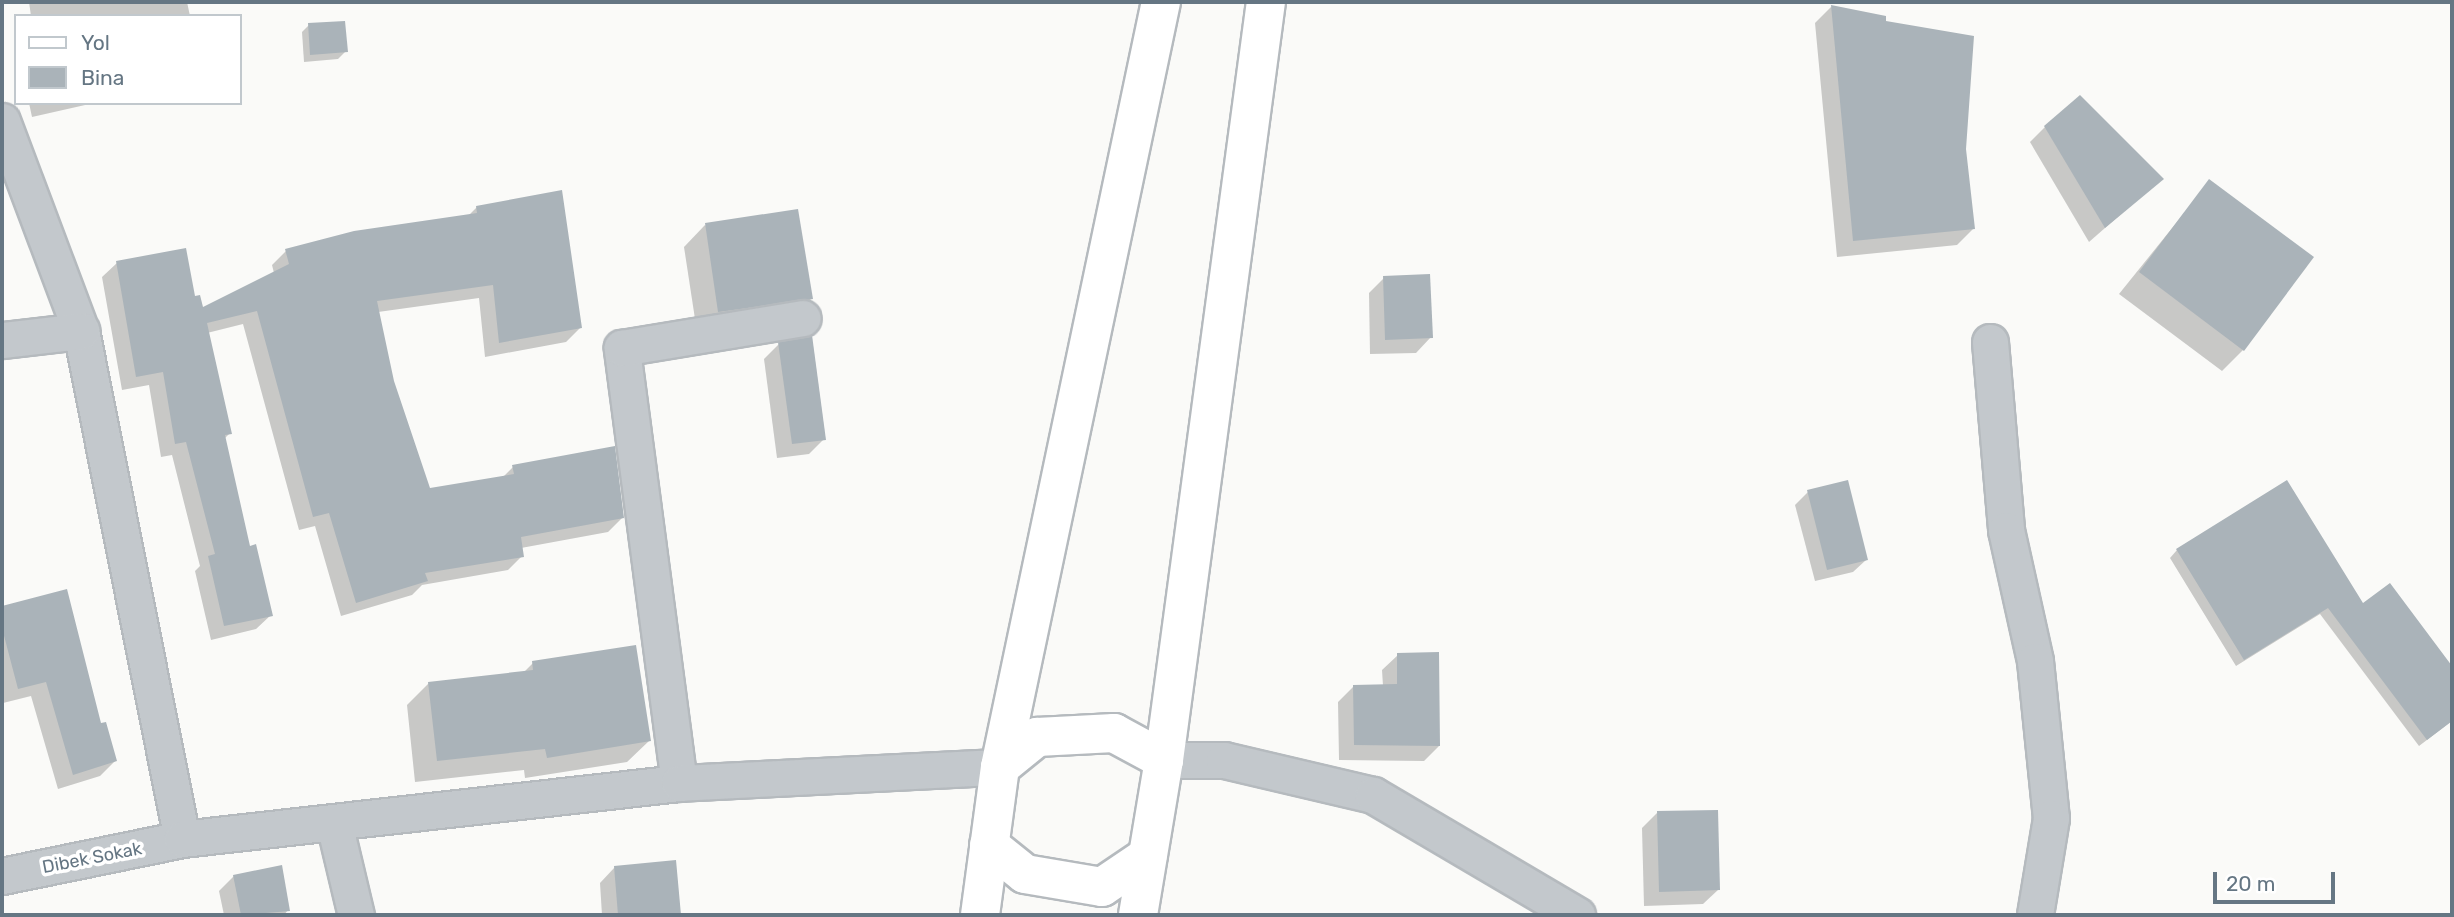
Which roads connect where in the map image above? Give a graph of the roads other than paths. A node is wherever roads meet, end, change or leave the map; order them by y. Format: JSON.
{"nodes":[{"id":1,"x":1161,"y":2,"type":"edge"},
{"id":2,"x":1266,"y":2,"type":"edge"},
{"id":3,"x":2,"y":121,"type":"edge"},
{"id":4,"x":803,"y":318,"type":"dead end"},
{"id":5,"x":81,"y":331,"type":"junction"},
{"id":6,"x":2,"y":340,"type":"edge"},
{"id":7,"x":1990,"y":342,"type":"dead end"},
{"id":8,"x":1164,"y":760,"type":"junction"},
{"id":9,"x":1000,"y":767,"type":"junction"},
{"id":10,"x":679,"y":783,"type":"junction"},
{"id":11,"x":334,"y":823,"type":"junction"},
{"id":12,"x":182,"y":839,"type":"junction"},
{"id":13,"x":989,"y":845,"type":"junction"},
{"id":14,"x":1148,"y":856,"type":"junction"},
{"id":15,"x":2,"y":876,"type":"edge"},
{"id":16,"x":356,"y":915,"type":"edge"},
{"id":17,"x":980,"y":915,"type":"edge"},
{"id":18,"x":1138,"y":915,"type":"edge"},
{"id":19,"x":1577,"y":915,"type":"edge"},
{"id":20,"x":2035,"y":915,"type":"edge"}],
"edges":[{"from":1,"to":9,"type":"main road"},
{"from":2,"to":8,"type":"main road"},
{"from":3,"to":5,"type":"street"},
{"from":4,"to":10,"type":"street"},
{"from":5,"to":6,"type":"street"},
{"from":5,"to":12,"type":"street"},
{"from":7,"to":20,"type":"street"},
{"from":8,"to":9,"type":"main road"},
{"from":8,"to":14,"type":"main road"},
{"from":8,"to":19,"type":"street"},
{"from":9,"to":10,"type":"street","name":"Dibek Sokak"},
{"from":9,"to":13,"type":"main road"},
{"from":10,"to":11,"type":"street","name":"Dibek Sokak"},
{"from":11,"to":12,"type":"street","name":"Dibek Sokak"},
{"from":11,"to":16,"type":"street"},
{"from":12,"to":15,"type":"street","name":"Dibek Sokak"},
{"from":13,"to":14,"type":"main road"},
{"from":13,"to":17,"type":"main road"},
{"from":14,"to":18,"type":"main road"}]}
